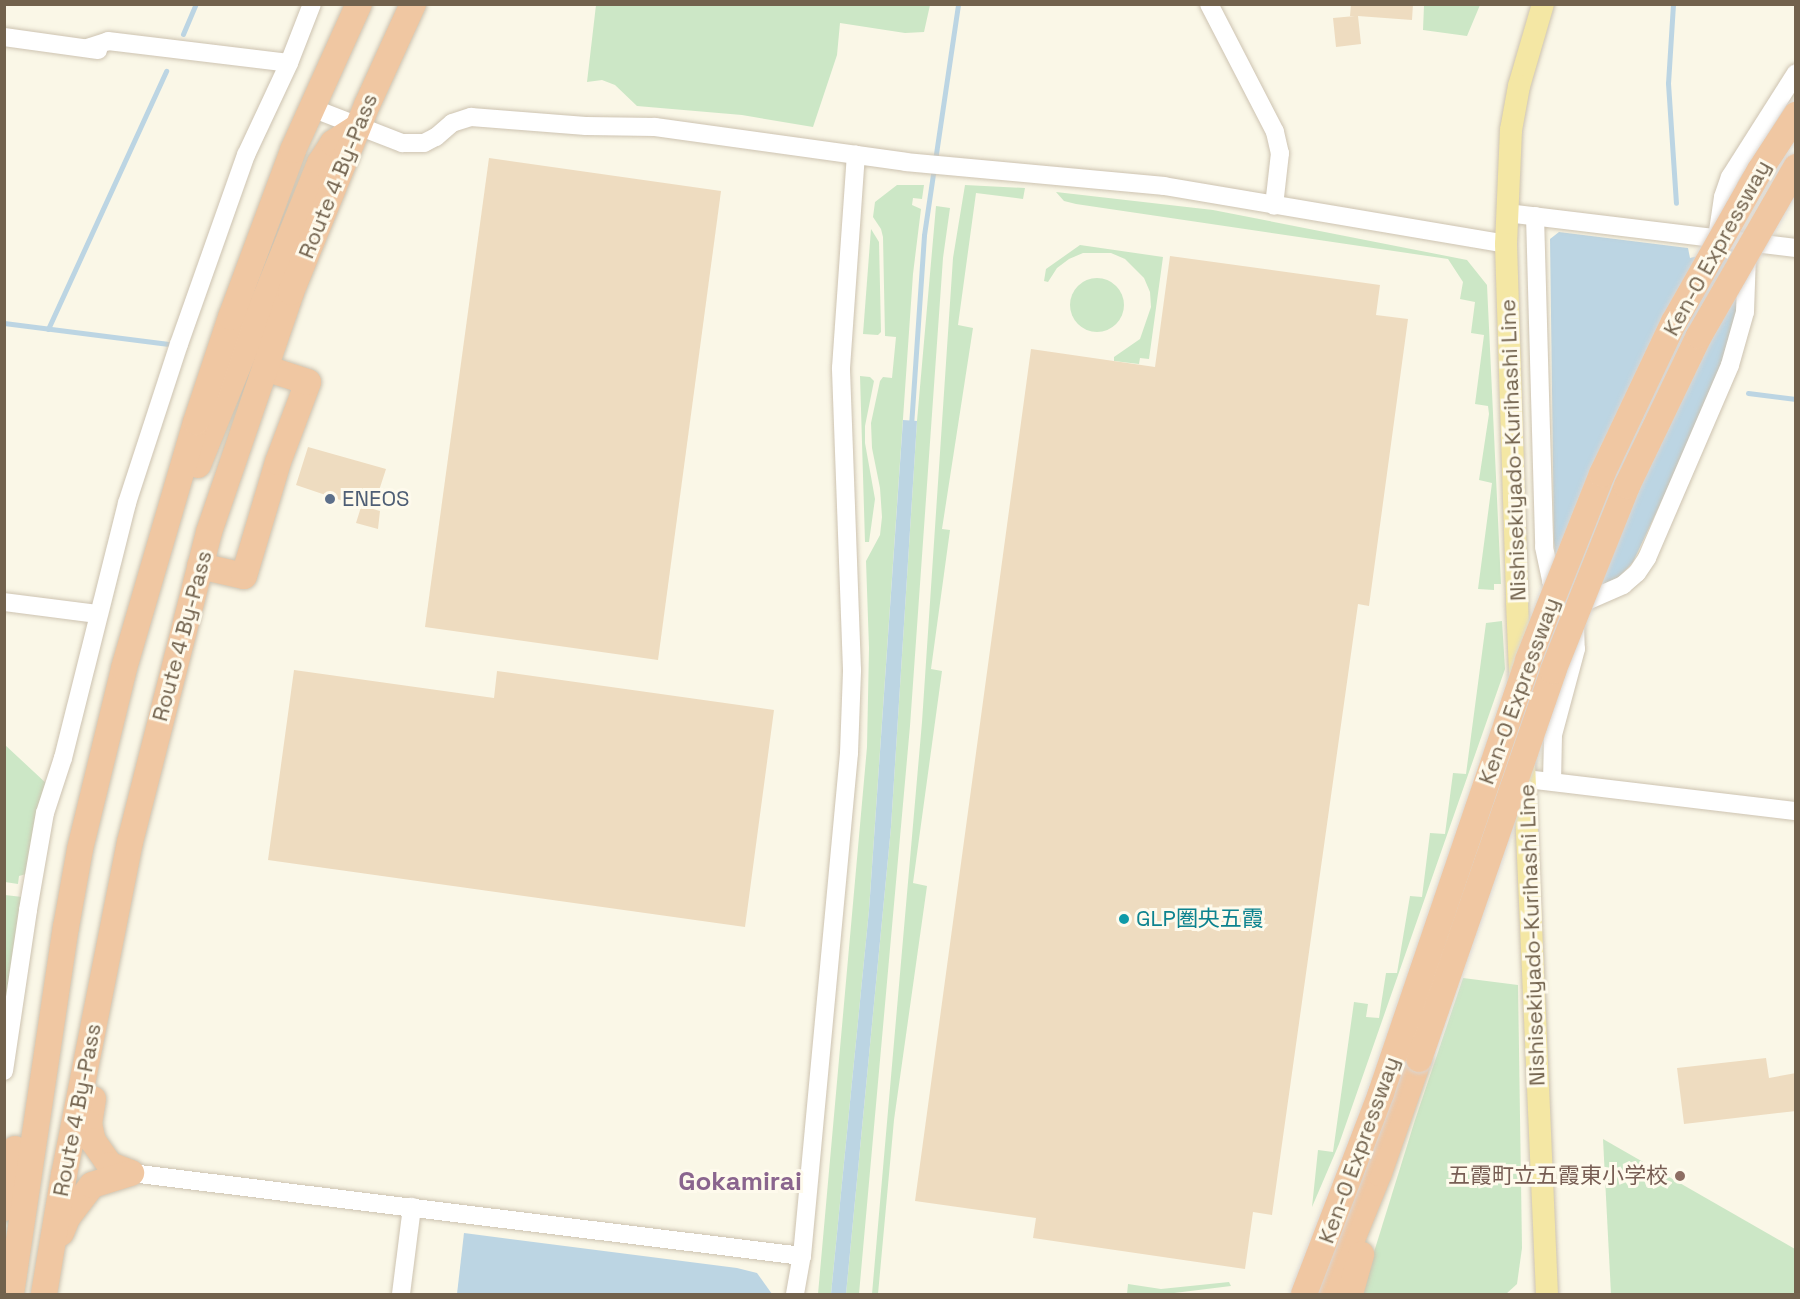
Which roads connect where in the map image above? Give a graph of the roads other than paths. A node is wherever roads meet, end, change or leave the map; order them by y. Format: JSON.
{"nodes":[{"id":1,"x":312,"y":4,"type":"edge"},
{"id":2,"x":359,"y":4,"type":"edge"},
{"id":3,"x":413,"y":4,"type":"edge"},
{"id":4,"x":1209,"y":4,"type":"edge"},
{"id":5,"x":1543,"y":4,"type":"edge"},
{"id":6,"x":4,"y":37,"type":"edge"},
{"id":7,"x":87,"y":48,"type":"junction"},
{"id":8,"x":133,"y":55,"type":"dead end"},
{"id":9,"x":289,"y":63,"type":"junction"},
{"id":10,"x":1796,"y":73,"type":"edge"},
{"id":11,"x":312,"y":108,"type":"junction"},
{"id":12,"x":1796,"y":115,"type":"edge"},
{"id":13,"x":358,"y":127,"type":"junction"},
{"id":14,"x":855,"y":155,"type":"junction"},
{"id":15,"x":1796,"y":167,"type":"edge"},
{"id":16,"x":1275,"y":206,"type":"junction"},
{"id":17,"x":1507,"y":213,"type":"junction"},
{"id":18,"x":1535,"y":216,"type":"junction"},
{"id":19,"x":1717,"y":238,"type":"junction"},
{"id":20,"x":1748,"y":242,"type":"junction"},
{"id":21,"x":1506,"y":244,"type":"junction"},
{"id":22,"x":1796,"y":248,"type":"edge"},
{"id":23,"x":265,"y":368,"type":"junction"},
{"id":24,"x":157,"y":555,"type":"junction"},
{"id":25,"x":200,"y":566,"type":"junction"},
{"id":26,"x":4,"y":602,"type":"edge"},
{"id":27,"x":1569,"y":608,"type":"junction"},
{"id":28,"x":98,"y":614,"type":"junction"},
{"id":29,"x":1526,"y":779,"type":"junction"},
{"id":30,"x":1552,"y":781,"type":"junction"},
{"id":31,"x":1796,"y":811,"type":"edge"},
{"id":32,"x":106,"y":961,"type":"junction"},
{"id":33,"x":52,"y":1009,"type":"junction"},
{"id":34,"x":1419,"y":1059,"type":"junction"},
{"id":35,"x":4,"y":1071,"type":"edge"},
{"id":36,"x":131,"y":1173,"type":"junction"},
{"id":37,"x":412,"y":1207,"type":"junction"},
{"id":38,"x":4,"y":1208,"type":"edge"},
{"id":39,"x":802,"y":1256,"type":"junction"},
{"id":40,"x":47,"y":1268,"type":"junction"},
{"id":41,"x":11,"y":1294,"type":"edge"},
{"id":42,"x":44,"y":1294,"type":"edge"},
{"id":43,"x":401,"y":1294,"type":"edge"},
{"id":44,"x":795,"y":1294,"type":"edge"},
{"id":45,"x":1304,"y":1294,"type":"edge"},
{"id":46,"x":1330,"y":1294,"type":"edge"},
{"id":47,"x":1350,"y":1294,"type":"edge"},
{"id":48,"x":1547,"y":1294,"type":"edge"}],
"edges":[{"from":1,"to":9,"type":"street"},
{"from":2,"to":11,"type":"highway","name":"Route 4 By-Pass"},
{"from":3,"to":13,"type":"highway","name":"Route 4 By-Pass"},
{"from":4,"to":16,"type":"street"},
{"from":5,"to":17,"type":"main road","name":"Nishisekiyado-Kurihashi Line"},
{"from":6,"to":7,"type":"street"},
{"from":7,"to":8,"type":"street"},
{"from":7,"to":9,"type":"street"},
{"from":9,"to":28,"type":"street"},
{"from":10,"to":19,"type":"street"},
{"from":11,"to":13,"type":"street"},
{"from":11,"to":24,"type":"highway","name":"Route 4 By-Pass"},
{"from":12,"to":45,"type":"highway","name":"Ken-O Expressway","bridge":true},
{"from":13,"to":14,"type":"street"},
{"from":13,"to":23,"type":"highway","name":"Route 4 By-Pass"},
{"from":13,"to":24,"type":"highway"},
{"from":14,"to":16,"type":"street"},
{"from":14,"to":39,"type":"street"},
{"from":15,"to":34,"type":"highway","name":"Ken-O Expressway","bridge":true},
{"from":16,"to":21,"type":"street"},
{"from":17,"to":18,"type":"street"},
{"from":17,"to":21,"type":"main road","name":"Nishisekiyado-Kurihashi Line"},
{"from":18,"to":19,"type":"street"},
{"from":18,"to":27,"type":"street"},
{"from":19,"to":20,"type":"street"},
{"from":20,"to":22,"type":"street"},
{"from":20,"to":27,"type":"street"},
{"from":21,"to":29,"type":"main road","name":"Nishisekiyado-Kurihashi Line"},
{"from":23,"to":25,"type":"highway","name":"Route 4 By-Pass"},
{"from":23,"to":25,"type":"highway"},
{"from":24,"to":33,"type":"highway","name":"Route 4 By-Pass"},
{"from":25,"to":32,"type":"highway","name":"Route 4 By-Pass"},
{"from":26,"to":28,"type":"street"},
{"from":27,"to":30,"type":"street"},
{"from":28,"to":35,"type":"street"},
{"from":29,"to":30,"type":"street"},
{"from":29,"to":48,"type":"main road","name":"Nishisekiyado-Kurihashi Line"},
{"from":30,"to":31,"type":"street"},
{"from":32,"to":36,"type":"highway"},
{"from":32,"to":40,"type":"highway","name":"Route 4 By-Pass"},
{"from":33,"to":38,"type":"highway"},
{"from":33,"to":41,"type":"highway","name":"Route 4 By-Pass"},
{"from":34,"to":46,"type":"highway","name":"Ken-O Expressway"},
{"from":34,"to":47,"type":"highway"},
{"from":36,"to":37,"type":"street"},
{"from":36,"to":40,"type":"highway"},
{"from":37,"to":39,"type":"street"},
{"from":37,"to":43,"type":"street"},
{"from":39,"to":44,"type":"street"},
{"from":40,"to":42,"type":"highway","name":"Route 4 By-Pass"}]}
